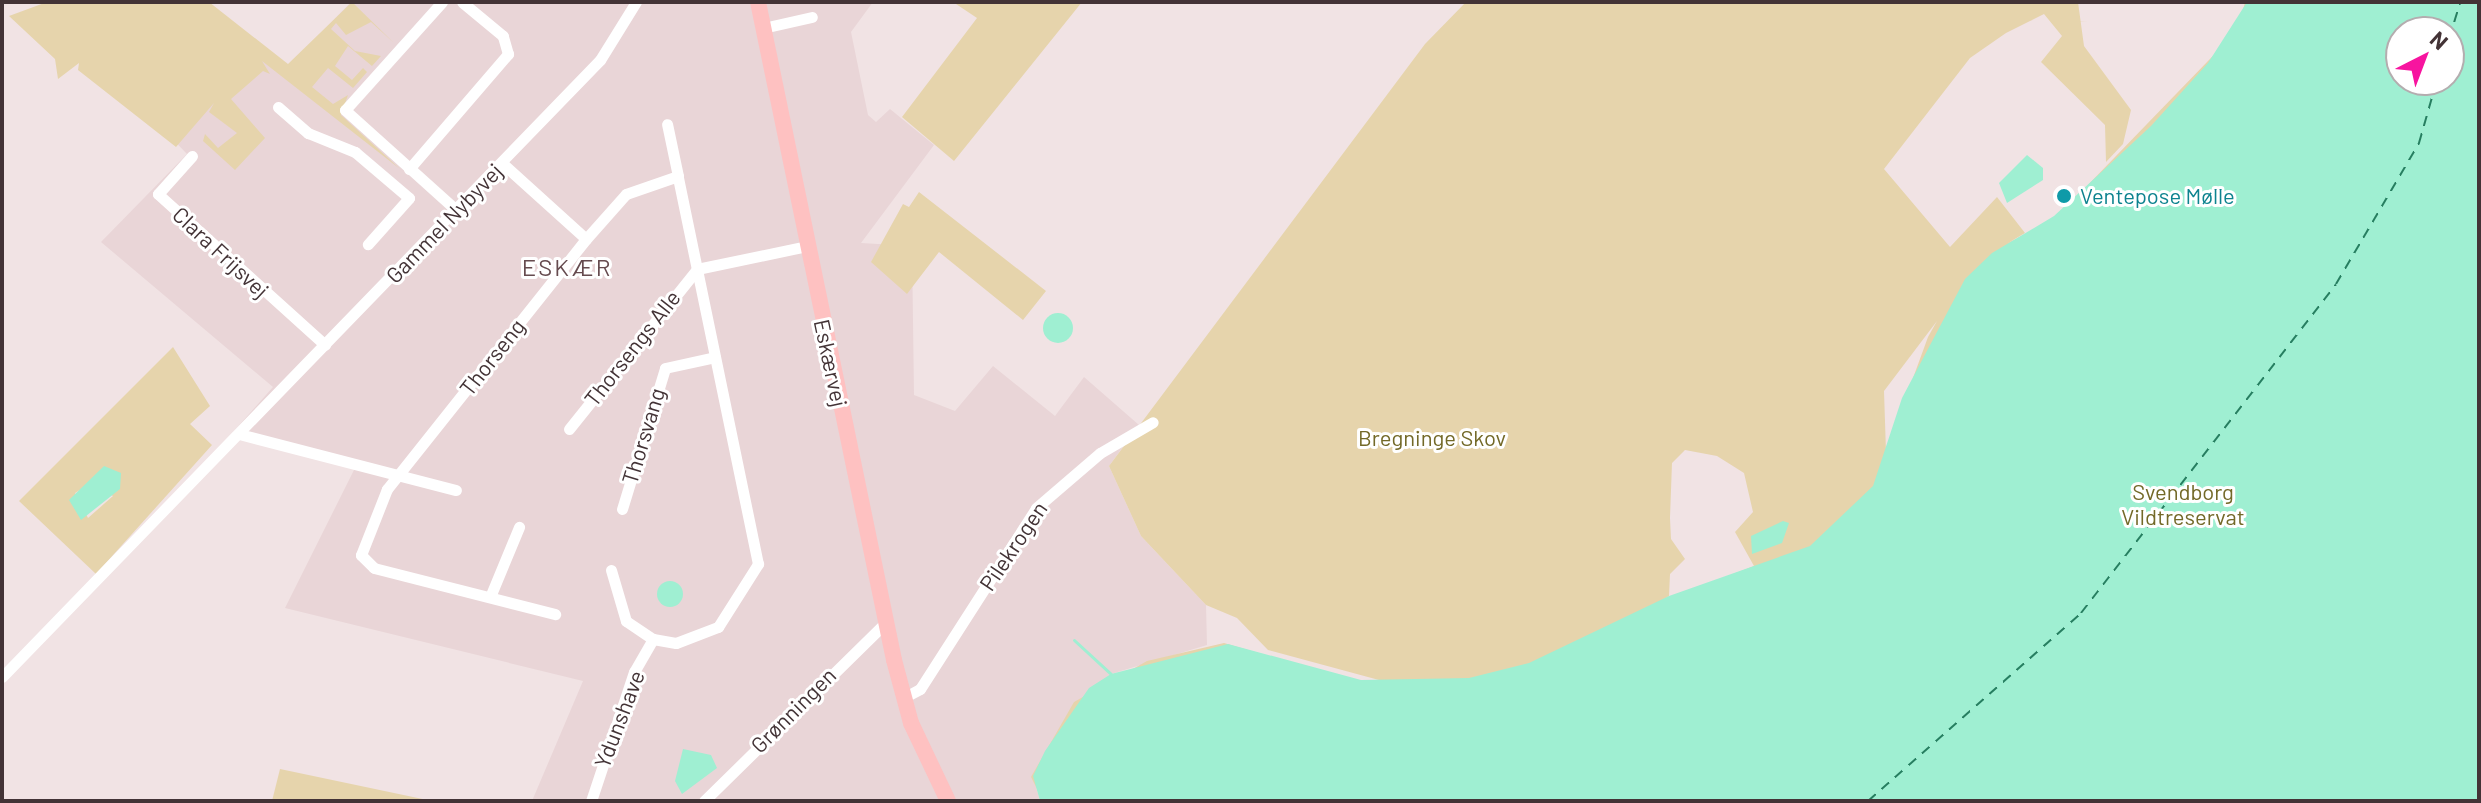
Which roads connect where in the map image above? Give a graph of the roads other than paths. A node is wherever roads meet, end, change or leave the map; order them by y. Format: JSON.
{"nodes":[{"id":1,"x":442,"y":2,"type":"edge"},
{"id":2,"x":462,"y":2,"type":"edge"},
{"id":3,"x":636,"y":2,"type":"edge"},
{"id":4,"x":758,"y":2,"type":"edge"},
{"id":5,"x":812,"y":17,"type":"dead end"},
{"id":6,"x":763,"y":28,"type":"junction"},
{"id":7,"x":278,"y":107,"type":"dead end"},
{"id":8,"x":667,"y":124,"type":"dead end"},
{"id":9,"x":192,"y":156,"type":"dead end"},
{"id":10,"x":502,"y":163,"type":"junction"},
{"id":11,"x":408,"y":168,"type":"junction"},
{"id":12,"x":678,"y":176,"type":"junction"},
{"id":13,"x":394,"y":185,"type":"junction"},
{"id":14,"x":456,"y":210,"type":"junction"},
{"id":15,"x":586,"y":239,"type":"junction"},
{"id":16,"x":368,"y":244,"type":"dead end"},
{"id":17,"x":807,"y":246,"type":"junction"},
{"id":18,"x":697,"y":269,"type":"junction"},
{"id":19,"x":325,"y":345,"type":"junction"},
{"id":20,"x":715,"y":357,"type":"junction"},
{"id":21,"x":1153,"y":422,"type":"dead end"},
{"id":22,"x":569,"y":429,"type":"dead end"},
{"id":23,"x":239,"y":434,"type":"junction"},
{"id":24,"x":398,"y":476,"type":"junction"},
{"id":25,"x":456,"y":490,"type":"dead end"},
{"id":26,"x":622,"y":509,"type":"dead end"},
{"id":27,"x":519,"y":527,"type":"dead end"},
{"id":28,"x":611,"y":570,"type":"dead end"},
{"id":29,"x":490,"y":597,"type":"junction"},
{"id":30,"x":555,"y":614,"type":"dead end"},
{"id":31,"x":885,"y":623,"type":"junction"},
{"id":32,"x":653,"y":639,"type":"junction"},
{"id":33,"x":2,"y":677,"type":"edge"},
{"id":34,"x":903,"y":698,"type":"junction"},
{"id":35,"x":591,"y":801,"type":"edge"},
{"id":36,"x":704,"y":801,"type":"edge"},
{"id":37,"x":948,"y":801,"type":"edge"}],
"edges":[{"from":1,"to":11,"type":"street"},
{"from":2,"to":11,"type":"street"},
{"from":3,"to":10,"type":"street","name":"Gammel Nybyvej"},
{"from":4,"to":6,"type":"street","name":"Eskærvej"},
{"from":5,"to":6,"type":"street"},
{"from":6,"to":17,"type":"street","name":"Eskærvej"},
{"from":7,"to":13,"type":"street"},
{"from":8,"to":12,"type":"street"},
{"from":9,"to":19,"type":"street","name":"Clara Frijsvej"},
{"from":10,"to":14,"type":"street","name":"Gammel Nybyvej"},
{"from":10,"to":15,"type":"street"},
{"from":11,"to":13,"type":"street"},
{"from":11,"to":14,"type":"street"},
{"from":12,"to":15,"type":"street","name":"Thorseng"},
{"from":12,"to":18,"type":"street"},
{"from":13,"to":16,"type":"street"},
{"from":14,"to":19,"type":"street","name":"Gammel Nybyvej"},
{"from":15,"to":24,"type":"street","name":"Thorseng"},
{"from":17,"to":18,"type":"street"},
{"from":17,"to":31,"type":"street","name":"Eskærvej"},
{"from":18,"to":20,"type":"street"},
{"from":18,"to":22,"type":"street","name":"Thorsengs Alle"},
{"from":19,"to":23,"type":"street","name":"Gammel Nybyvej"},
{"from":20,"to":26,"type":"street","name":"Thorsvang"},
{"from":20,"to":32,"type":"street"},
{"from":21,"to":34,"type":"street","name":"Pilekrogen"},
{"from":23,"to":24,"type":"street"},
{"from":23,"to":33,"type":"street","name":"Gammel Nybyvej"},
{"from":24,"to":25,"type":"street"},
{"from":24,"to":29,"type":"street","name":"Thorseng"},
{"from":27,"to":29,"type":"street"},
{"from":28,"to":32,"type":"street"},
{"from":29,"to":30,"type":"street"},
{"from":31,"to":34,"type":"street","name":"Eskærvej"},
{"from":31,"to":36,"type":"street","name":"Grønningen"},
{"from":32,"to":35,"type":"street","name":"Ydunshave"},
{"from":34,"to":37,"type":"street","name":"Eskærvej"}]}
